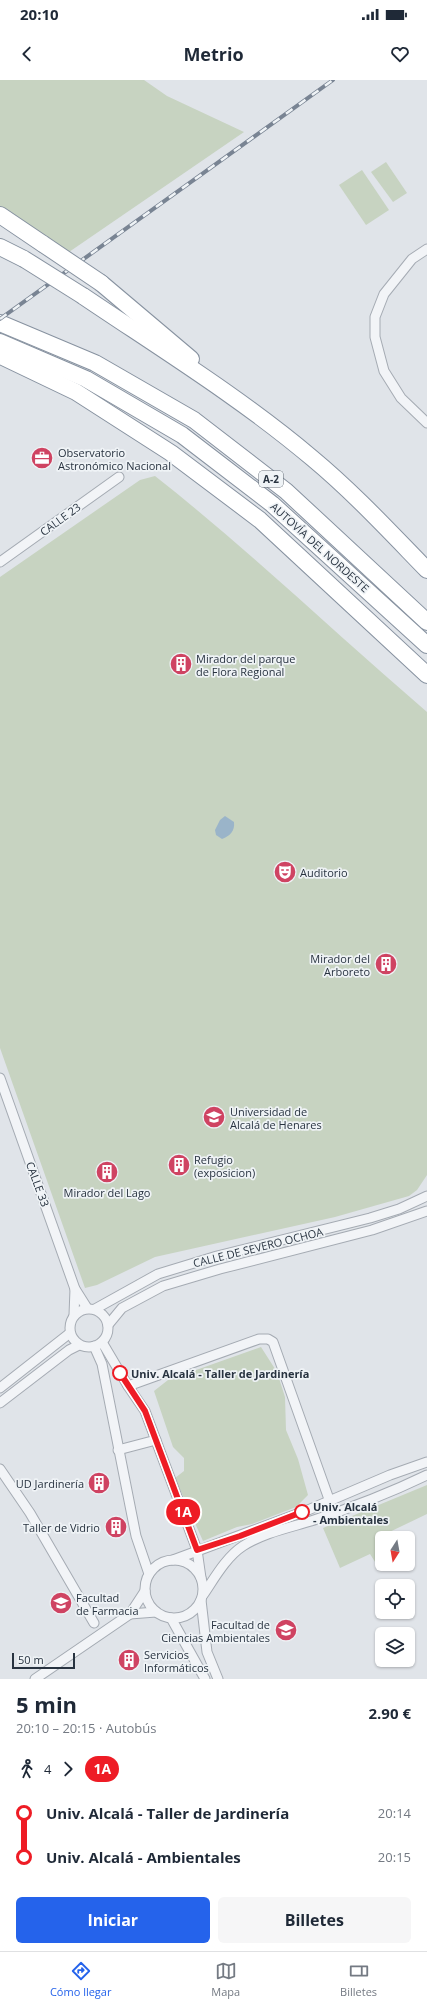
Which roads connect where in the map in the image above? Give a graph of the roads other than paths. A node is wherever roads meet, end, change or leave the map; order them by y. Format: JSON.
{"nodes":[{"id":1,"x":0,"y":215,"type":"edge"},
{"id":2,"x":0,"y":247,"type":"edge"},
{"id":3,"x":427,"y":249,"type":"edge"},
{"id":4,"x":0,"y":323,"type":"edge"},
{"id":5,"x":0,"y":351,"type":"edge"},
{"id":6,"x":81,"y":386,"type":"junction"},
{"id":7,"x":427,"y":423,"type":"edge"},
{"id":8,"x":311,"y":457,"type":"junction"},
{"id":9,"x":119,"y":477,"type":"dead end"},
{"id":10,"x":272,"y":504,"type":"junction"},
{"id":11,"x":0,"y":562,"type":"edge"},
{"id":12,"x":427,"y":570,"type":"edge"},
{"id":13,"x":427,"y":622,"type":"edge"},
{"id":14,"x":427,"y":645,"type":"edge"},
{"id":15,"x":427,"y":675,"type":"edge"},
{"id":16,"x":0,"y":1078,"type":"edge"},
{"id":17,"x":427,"y":1196,"type":"edge"},
{"id":18,"x":427,"y":1211,"type":"edge"},
{"id":19,"x":75,"y":1289,"type":"junction"},
{"id":20,"x":91,"y":1308,"type":"junction"},
{"id":21,"x":74,"y":1314,"type":"junction"},
{"id":22,"x":108,"y":1325,"type":"junction"},
{"id":23,"x":70,"y":1333,"type":"junction"},
{"id":24,"x":102,"y":1342,"type":"junction"},
{"id":25,"x":79,"y":1344,"type":"junction"},
{"id":26,"x":94,"y":1346,"type":"junction"},
{"id":27,"x":128,"y":1386,"type":"junction"},
{"id":28,"x":0,"y":1388,"type":"edge"},
{"id":29,"x":0,"y":1403,"type":"edge"},
{"id":30,"x":156,"y":1440,"type":"junction"},
{"id":31,"x":118,"y":1450,"type":"junction"},
{"id":32,"x":427,"y":1462,"type":"edge"},
{"id":33,"x":0,"y":1469,"type":"edge"},
{"id":34,"x":427,"y":1475,"type":"edge"},
{"id":35,"x":330,"y":1502,"type":"junction"},
{"id":36,"x":197,"y":1550,"type":"junction"},
{"id":37,"x":174,"y":1560,"type":"junction"},
{"id":38,"x":150,"y":1574,"type":"junction"},
{"id":39,"x":201,"y":1578,"type":"junction"},
{"id":40,"x":145,"y":1591,"type":"junction"},
{"id":41,"x":202,"y":1598,"type":"junction"},
{"id":42,"x":156,"y":1612,"type":"junction"},
{"id":43,"x":130,"y":1614,"type":"junction"},
{"id":44,"x":171,"y":1618,"type":"junction"},
{"id":45,"x":94,"y":1623,"type":"dead end"},
{"id":46,"x":35,"y":1679,"type":"edge"},
{"id":47,"x":205,"y":1679,"type":"edge"},
{"id":48,"x":218,"y":1679,"type":"edge"}],
"edges":[{"from":1,"to":8,"type":"highway","bridge":true},
{"from":2,"to":8,"type":"highway","bridge":true},
{"from":3,"to":7,"type":"street"},
{"from":4,"to":13,"type":"highway","number":"A-2"},
{"from":5,"to":6,"type":"highway","number":"A-2"},
{"from":6,"to":10,"type":"highway"},
{"from":6,"to":10,"type":"highway","name":"AUTOVÍA DEL NORDESTE","number":"A-2"},
{"from":6,"to":15,"type":"highway"},
{"from":8,"to":12,"type":"highway"},
{"from":9,"to":11,"type":"street","name":"CALLE 23"},
{"from":10,"to":14,"type":"highway","name":"AUTOVÍA DEL NORDESTE","number":"A-2"},
{"from":16,"to":19,"type":"street","name":"CALLE 33"},
{"from":17,"to":20,"type":"street","name":"CALLE DE SEVERO OCHOA"},
{"from":18,"to":22,"type":"street","name":"CALLE DE SEVERO OCHOA"},
{"from":19,"to":20,"type":"street","name":"CALLE 33"},
{"from":19,"to":21,"type":"street","name":"CALLE 33"},
{"from":20,"to":21,"type":"street"},
{"from":20,"to":22,"type":"street"},
{"from":21,"to":23,"type":"street"},
{"from":22,"to":24,"type":"street"},
{"from":23,"to":25,"type":"street"},
{"from":23,"to":28,"type":"street"},
{"from":24,"to":26,"type":"street"},
{"from":24,"to":27,"type":"street"},
{"from":25,"to":26,"type":"street"},
{"from":25,"to":29,"type":"street"},
{"from":26,"to":31,"type":"street"},
{"from":27,"to":30,"type":"street"},
{"from":27,"to":35,"type":"street"},
{"from":30,"to":31,"type":"street"},
{"from":30,"to":36,"type":"street"},
{"from":31,"to":38,"type":"street"},
{"from":32,"to":35,"type":"street"},
{"from":33,"to":45,"type":"street"},
{"from":34,"to":41,"type":"street"},
{"from":35,"to":36,"type":"street"},
{"from":36,"to":37,"type":"street"},
{"from":36,"to":39,"type":"street"},
{"from":37,"to":38,"type":"street"},
{"from":37,"to":39,"type":"street"},
{"from":38,"to":40,"type":"street"},
{"from":39,"to":41,"type":"street"},
{"from":40,"to":42,"type":"street"},
{"from":40,"to":43,"type":"street"},
{"from":41,"to":44,"type":"street"},
{"from":41,"to":48,"type":"street"},
{"from":42,"to":43,"type":"street"},
{"from":42,"to":44,"type":"street"},
{"from":43,"to":46,"type":"street"},
{"from":44,"to":47,"type":"street"}]}
